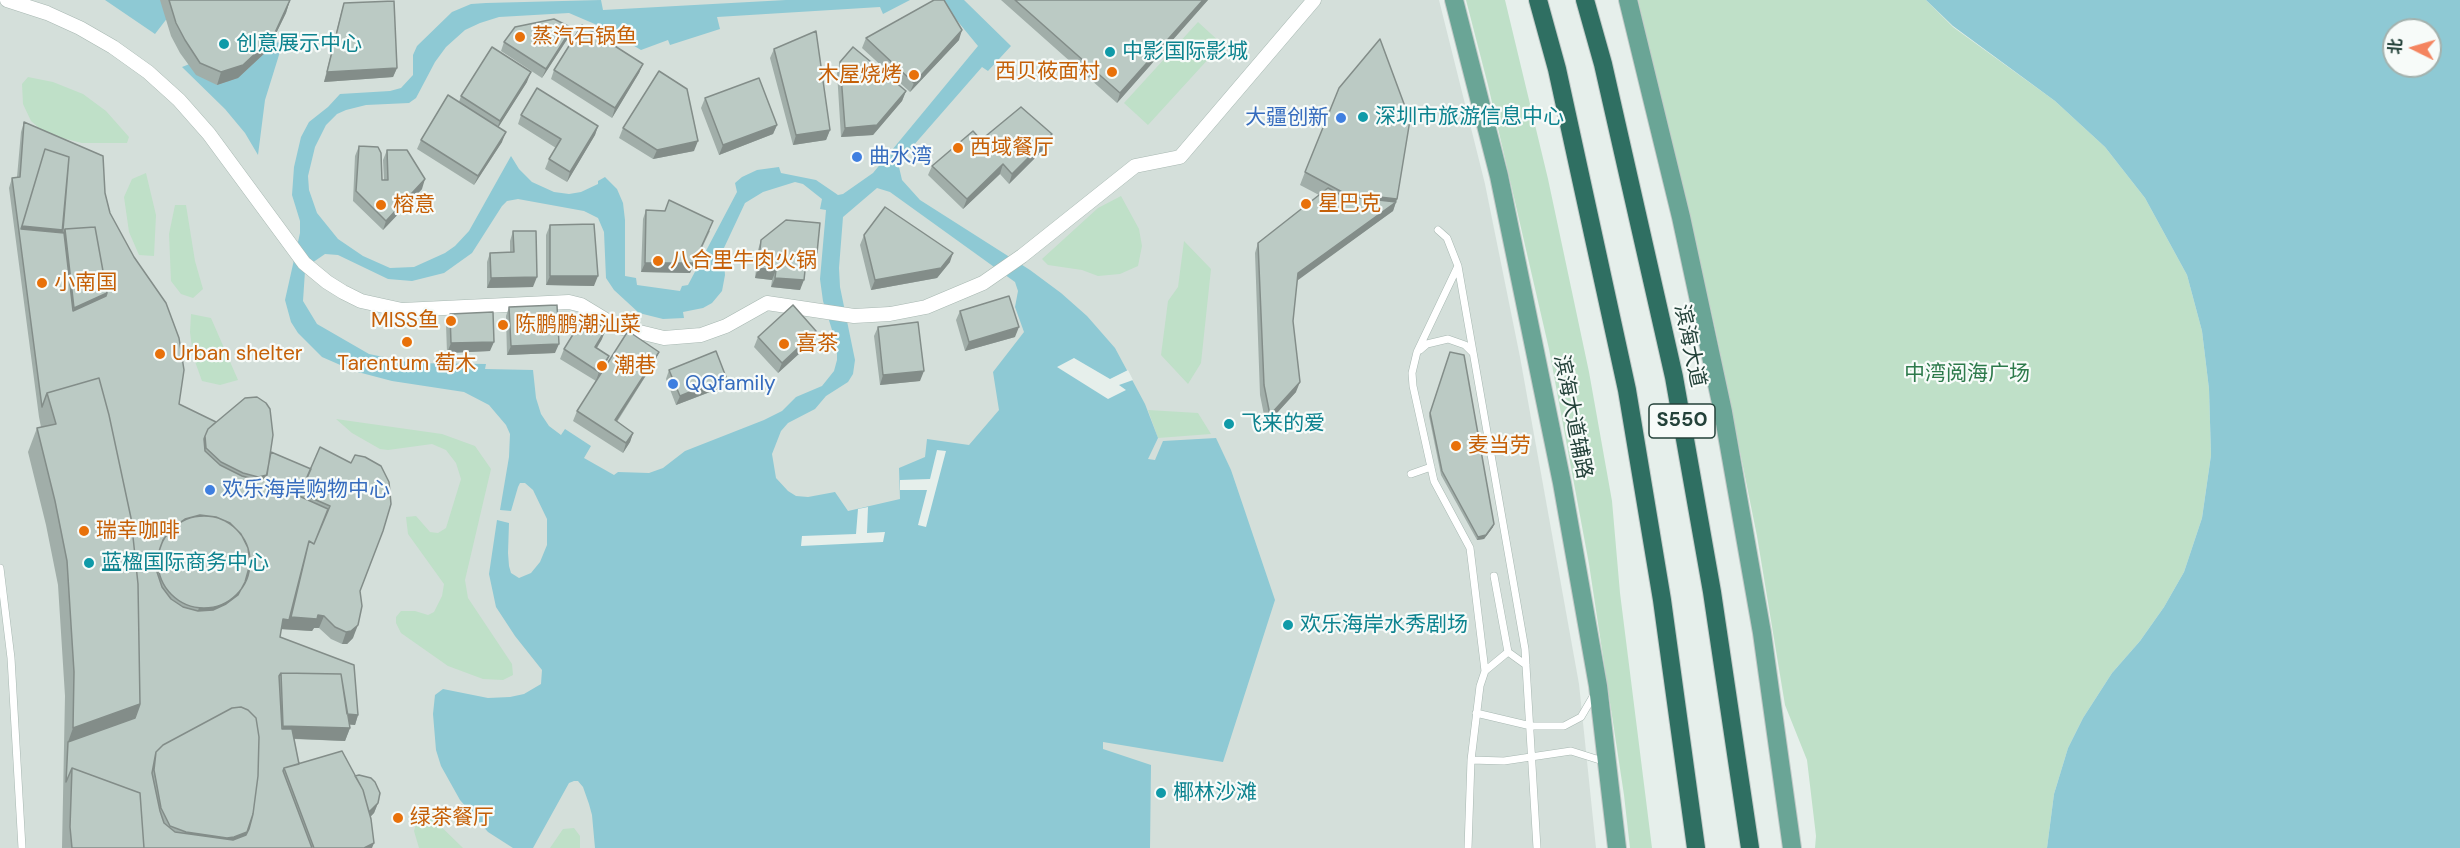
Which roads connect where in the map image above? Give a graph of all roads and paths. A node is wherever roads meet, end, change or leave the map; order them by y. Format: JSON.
{"nodes":[{"id":1,"x":6,"y":0,"type":"edge"},
{"id":2,"x":1314,"y":0,"type":"edge"},
{"id":3,"x":1454,"y":0,"type":"edge"},
{"id":4,"x":1539,"y":0,"type":"edge"},
{"id":5,"x":1585,"y":0,"type":"edge"},
{"id":6,"x":1629,"y":0,"type":"edge"},
{"id":7,"x":1438,"y":230,"type":"dead end"},
{"id":8,"x":1458,"y":266,"type":"junction"},
{"id":9,"x":1417,"y":352,"type":"junction"},
{"id":10,"x":1473,"y":353,"type":"junction"},
{"id":11,"x":1431,"y":467,"type":"junction"},
{"id":12,"x":1411,"y":474,"type":"dead end"},
{"id":13,"x":0,"y":568,"type":"edge"},
{"id":14,"x":1494,"y":576,"type":"dead end"},
{"id":15,"x":1508,"y":652,"type":"junction"},
{"id":16,"x":1526,"y":665,"type":"junction"},
{"id":17,"x":1485,"y":671,"type":"junction"},
{"id":18,"x":1598,"y":686,"type":"junction"},
{"id":19,"x":1476,"y":713,"type":"junction"},
{"id":20,"x":1531,"y":726,"type":"junction"},
{"id":21,"x":1533,"y":757,"type":"junction"},
{"id":22,"x":1471,"y":760,"type":"junction"},
{"id":23,"x":1608,"y":763,"type":"junction"},
{"id":24,"x":22,"y":848,"type":"edge"},
{"id":25,"x":1468,"y":848,"type":"edge"},
{"id":26,"x":1537,"y":848,"type":"edge"},
{"id":27,"x":1617,"y":848,"type":"edge"},
{"id":28,"x":1696,"y":848,"type":"edge"},
{"id":29,"x":1750,"y":848,"type":"edge"},
{"id":30,"x":1792,"y":848,"type":"edge"}],
"edges":[{"from":1,"to":2,"type":"street"},
{"from":3,"to":18,"type":"main road","name":"滨海大道辅路"},
{"from":4,"to":28,"type":"highway","number":"S550"},
{"from":5,"to":29,"type":"highway","name":"滨海大道","number":"S550"},
{"from":6,"to":30,"type":"main road","number":"S550"},
{"from":7,"to":8,"type":"lane"},
{"from":8,"to":9,"type":"lane"},
{"from":8,"to":10,"type":"lane"},
{"from":9,"to":10,"type":"lane"},
{"from":9,"to":11,"type":"lane"},
{"from":10,"to":16,"type":"lane"},
{"from":11,"to":12,"type":"lane"},
{"from":11,"to":17,"type":"lane"},
{"from":13,"to":24,"type":"lane"},
{"from":14,"to":15,"type":"lane"},
{"from":15,"to":16,"type":"lane"},
{"from":15,"to":17,"type":"lane"},
{"from":16,"to":20,"type":"lane"},
{"from":17,"to":19,"type":"lane"},
{"from":18,"to":20,"type":"lane"},
{"from":18,"to":23,"type":"main road","name":"滨海大道辅路"},
{"from":19,"to":20,"type":"lane"},
{"from":19,"to":22,"type":"lane"},
{"from":20,"to":21,"type":"lane"},
{"from":21,"to":22,"type":"lane"},
{"from":21,"to":23,"type":"lane"},
{"from":21,"to":26,"type":"lane"},
{"from":22,"to":25,"type":"lane"},
{"from":23,"to":27,"type":"main road","name":"滨海大道辅路"}]}
